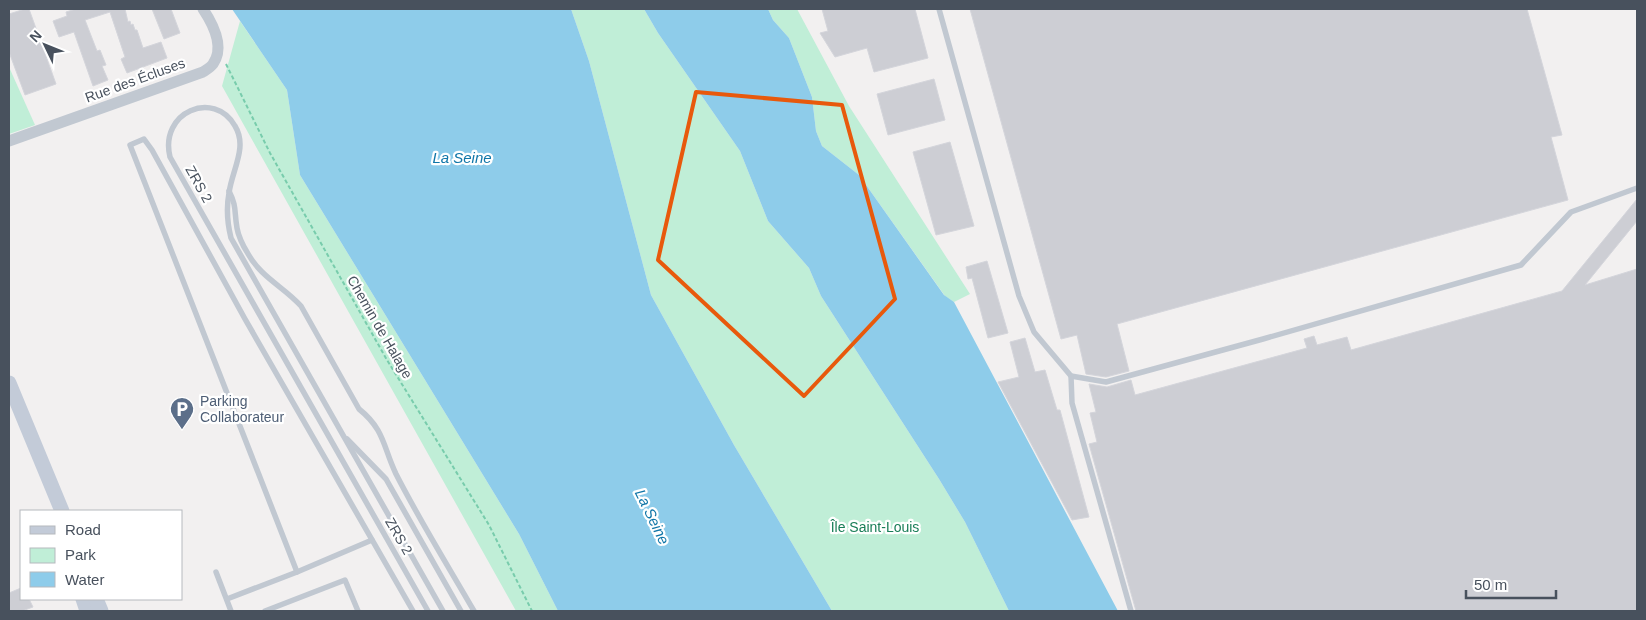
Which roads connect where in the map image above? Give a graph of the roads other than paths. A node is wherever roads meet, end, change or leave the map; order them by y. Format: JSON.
{"nodes":[{"id":1,"x":203,"y":9,"type":"edge"},
{"id":2,"x":939,"y":9,"type":"edge"},
{"id":3,"x":9,"y":141,"type":"edge"},
{"id":4,"x":1637,"y":188,"type":"edge"},
{"id":5,"x":229,"y":191,"type":"junction"},
{"id":6,"x":1071,"y":376,"type":"junction"},
{"id":7,"x":9,"y":383,"type":"edge"},
{"id":8,"x":9,"y":409,"type":"edge"},
{"id":9,"x":342,"y":433,"type":"junction"},
{"id":10,"x":52,"y":510,"type":"edge"},
{"id":11,"x":62,"y":510,"type":"edge"},
{"id":12,"x":372,"y":540,"type":"junction"},
{"id":13,"x":216,"y":572,"type":"dead end"},
{"id":14,"x":296,"y":572,"type":"junction"},
{"id":15,"x":226,"y":600,"type":"junction"},
{"id":16,"x":231,"y":611,"type":"edge"},
{"id":17,"x":265,"y":611,"type":"edge"},
{"id":18,"x":358,"y":611,"type":"edge"},
{"id":19,"x":413,"y":611,"type":"edge"},
{"id":20,"x":428,"y":611,"type":"edge"},
{"id":21,"x":443,"y":611,"type":"edge"},
{"id":22,"x":461,"y":611,"type":"edge"},
{"id":23,"x":474,"y":611,"type":"edge"},
{"id":24,"x":1131,"y":611,"type":"edge"}],
"edges":[{"from":1,"to":3,"type":"street","name":"Rue des Écluses"},
{"from":2,"to":6,"type":"lane"},
{"from":4,"to":6,"type":"lane"},
{"from":5,"to":9,"type":"lane","name":"ZRS 2"},
{"from":5,"to":20,"type":"lane","name":"ZRS 2"},
{"from":5,"to":23,"type":"lane"},
{"from":6,"to":24,"type":"lane"},
{"from":7,"to":11,"type":"main road"},
{"from":8,"to":10,"type":"main road"},
{"from":9,"to":21,"type":"lane","name":"ZRS 2"},
{"from":9,"to":22,"type":"lane","name":"ZRS 2"},
{"from":12,"to":14,"type":"lane"},
{"from":12,"to":14,"type":"lane"},
{"from":12,"to":19,"type":"lane"},
{"from":13,"to":15,"type":"lane"},
{"from":14,"to":15,"type":"lane"},
{"from":15,"to":16,"type":"lane"},
{"from":17,"to":18,"type":"lane"}]}
